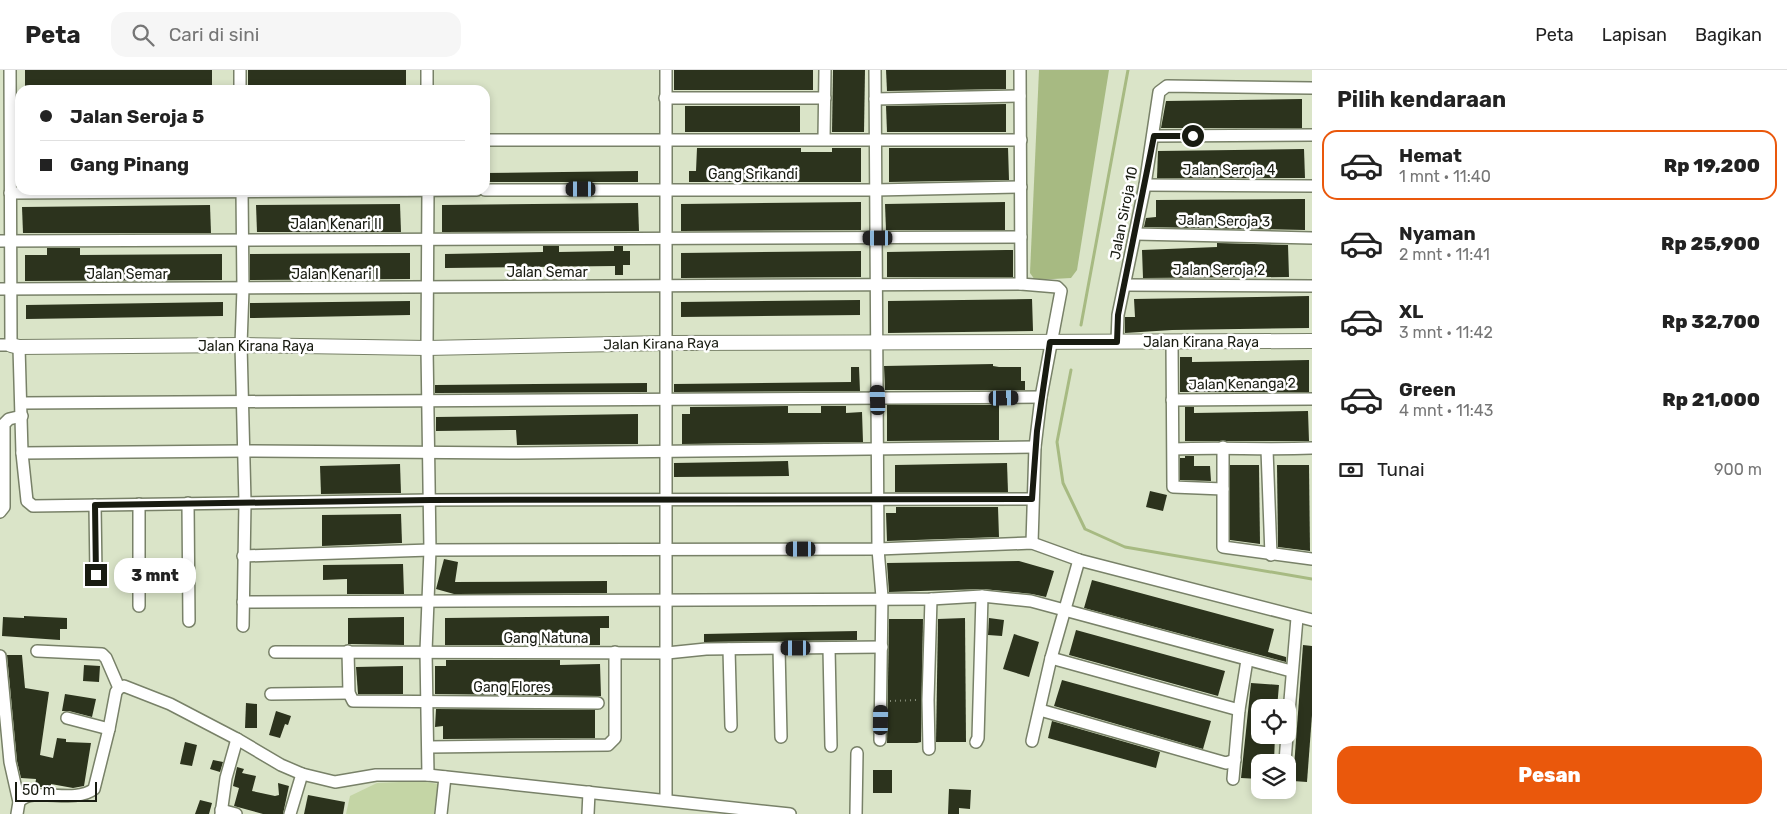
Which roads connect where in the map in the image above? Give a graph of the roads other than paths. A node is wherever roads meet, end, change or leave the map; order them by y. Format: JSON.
{"nodes":[{"id":1,"x":10,"y":70,"type":"edge"},
{"id":2,"x":240,"y":70,"type":"edge"},
{"id":3,"x":427,"y":70,"type":"edge"},
{"id":4,"x":666,"y":70,"type":"edge"},
{"id":5,"x":825,"y":70,"type":"edge"},
{"id":6,"x":875,"y":70,"type":"edge"},
{"id":7,"x":1020,"y":70,"type":"edge"},
{"id":8,"x":240,"y":85,"type":"edge"},
{"id":9,"x":427,"y":85,"type":"edge"},
{"id":10,"x":1312,"y":88,"type":"edge"},
{"id":11,"x":1020,"y":96,"type":"junction"},
{"id":12,"x":665,"y":98,"type":"junction"},
{"id":13,"x":825,"y":98,"type":"junction"},
{"id":14,"x":875,"y":98,"type":"junction"},
{"id":15,"x":15,"y":106,"type":"edge"},
{"id":16,"x":1312,"y":135,"type":"edge"},
{"id":17,"x":1154,"y":136,"type":"junction"},
{"id":18,"x":824,"y":139,"type":"junction"},
{"id":19,"x":490,"y":140,"type":"edge"},
{"id":20,"x":665,"y":140,"type":"junction"},
{"id":21,"x":875,"y":140,"type":"junction"},
{"id":22,"x":1020,"y":140,"type":"junction"},
{"id":23,"x":15,"y":148,"type":"edge"},
{"id":24,"x":1145,"y":185,"type":"junction"},
{"id":25,"x":1312,"y":186,"type":"edge"},
{"id":26,"x":1021,"y":187,"type":"junction"},
{"id":27,"x":666,"y":188,"type":"junction"},
{"id":28,"x":490,"y":190,"type":"edge"},
{"id":29,"x":875,"y":190,"type":"junction"},
{"id":30,"x":10,"y":192,"type":"junction"},
{"id":31,"x":15,"y":192,"type":"edge"},
{"id":32,"x":242,"y":195,"type":"edge"},
{"id":33,"x":428,"y":195,"type":"edge"},
{"id":34,"x":1135,"y":234,"type":"junction"},
{"id":35,"x":1021,"y":237,"type":"junction"},
{"id":36,"x":666,"y":238,"type":"junction"},
{"id":37,"x":878,"y":238,"type":"junction"},
{"id":38,"x":1312,"y":238,"type":"edge"},
{"id":39,"x":243,"y":239,"type":"junction"},
{"id":40,"x":429,"y":239,"type":"junction"},
{"id":41,"x":5,"y":241,"type":"edge"},
{"id":42,"x":1021,"y":284,"type":"junction"},
{"id":43,"x":1125,"y":285,"type":"junction"},
{"id":44,"x":878,"y":286,"type":"junction"},
{"id":45,"x":1312,"y":286,"type":"edge"},
{"id":46,"x":666,"y":287,"type":"junction"},
{"id":47,"x":428,"y":288,"type":"junction"},
{"id":48,"x":6,"y":289,"type":"edge"},
{"id":49,"x":243,"y":290,"type":"junction"},
{"id":50,"x":1312,"y":340,"type":"edge"},
{"id":51,"x":1050,"y":342,"type":"junction"},
{"id":52,"x":1117,"y":342,"type":"junction"},
{"id":53,"x":665,"y":343,"type":"junction"},
{"id":54,"x":876,"y":343,"type":"junction"},
{"id":55,"x":1172,"y":343,"type":"junction"},
{"id":56,"x":10,"y":345,"type":"edge"},
{"id":57,"x":241,"y":345,"type":"junction"},
{"id":58,"x":426,"y":348,"type":"junction"},
{"id":59,"x":1040,"y":397,"type":"junction"},
{"id":60,"x":1312,"y":399,"type":"edge"},
{"id":61,"x":878,"y":400,"type":"junction"},
{"id":62,"x":1172,"y":400,"type":"junction"},
{"id":63,"x":665,"y":401,"type":"junction"},
{"id":64,"x":242,"y":402,"type":"junction"},
{"id":65,"x":428,"y":402,"type":"junction"},
{"id":66,"x":22,"y":403,"type":"junction"},
{"id":67,"x":22,"y":416,"type":"junction"},
{"id":68,"x":1035,"y":447,"type":"junction"},
{"id":69,"x":1223,"y":447,"type":"junction"},
{"id":70,"x":878,"y":448,"type":"junction"},
{"id":71,"x":1312,"y":448,"type":"edge"},
{"id":72,"x":1174,"y":449,"type":"junction"},
{"id":73,"x":244,"y":450,"type":"junction"},
{"id":74,"x":1267,"y":450,"type":"junction"},
{"id":75,"x":428,"y":451,"type":"junction"},
{"id":76,"x":667,"y":451,"type":"junction"},
{"id":77,"x":22,"y":453,"type":"junction"},
{"id":78,"x":1223,"y":489,"type":"junction"},
{"id":79,"x":879,"y":498,"type":"junction"},
{"id":80,"x":1032,"y":499,"type":"junction"},
{"id":81,"x":430,"y":500,"type":"junction"},
{"id":82,"x":666,"y":501,"type":"junction"},
{"id":83,"x":245,"y":502,"type":"junction"},
{"id":84,"x":188,"y":503,"type":"junction"},
{"id":85,"x":139,"y":504,"type":"junction"},
{"id":86,"x":95,"y":505,"type":"junction"},
{"id":87,"x":0,"y":512,"type":"edge"},
{"id":88,"x":1032,"y":544,"type":"junction"},
{"id":89,"x":878,"y":549,"type":"junction"},
{"id":90,"x":430,"y":550,"type":"junction"},
{"id":91,"x":666,"y":551,"type":"junction"},
{"id":92,"x":1271,"y":555,"type":"junction"},
{"id":93,"x":243,"y":556,"type":"junction"},
{"id":94,"x":1312,"y":559,"type":"edge"},
{"id":95,"x":1079,"y":560,"type":"junction"},
{"id":96,"x":96,"y":575,"type":"dead end"},
{"id":97,"x":982,"y":596,"type":"junction"},
{"id":98,"x":882,"y":598,"type":"junction"},
{"id":99,"x":931,"y":598,"type":"junction"},
{"id":100,"x":667,"y":599,"type":"junction"},
{"id":101,"x":429,"y":600,"type":"junction"},
{"id":102,"x":243,"y":602,"type":"junction"},
{"id":103,"x":139,"y":606,"type":"dead end"},
{"id":104,"x":1066,"y":609,"type":"junction"},
{"id":105,"x":1297,"y":618,"type":"junction"},
{"id":106,"x":1312,"y":620,"type":"edge"},
{"id":107,"x":189,"y":621,"type":"dead end"},
{"id":108,"x":243,"y":626,"type":"dead end"},
{"id":109,"x":882,"y":647,"type":"junction"},
{"id":110,"x":780,"y":648,"type":"junction"},
{"id":111,"x":829,"y":648,"type":"junction"},
{"id":112,"x":730,"y":649,"type":"junction"},
{"id":113,"x":37,"y":651,"type":"dead end"},
{"id":114,"x":348,"y":651,"type":"junction"},
{"id":115,"x":275,"y":652,"type":"dead end"},
{"id":116,"x":426,"y":652,"type":"junction"},
{"id":117,"x":614,"y":652,"type":"junction"},
{"id":118,"x":667,"y":653,"type":"junction"},
{"id":119,"x":0,"y":656,"type":"edge"},
{"id":120,"x":1051,"y":658,"type":"junction"},
{"id":121,"x":1247,"y":660,"type":"junction"},
{"id":122,"x":1292,"y":671,"type":"junction"},
{"id":123,"x":119,"y":688,"type":"junction"},
{"id":124,"x":349,"y":693,"type":"junction"},
{"id":125,"x":271,"y":694,"type":"dead end"},
{"id":126,"x":1290,"y":699,"type":"edge"},
{"id":127,"x":426,"y":701,"type":"junction"},
{"id":128,"x":598,"y":702,"type":"dead end"},
{"id":129,"x":1040,"y":710,"type":"junction"},
{"id":130,"x":1239,"y":710,"type":"junction"},
{"id":131,"x":67,"y":718,"type":"dead end"},
{"id":132,"x":3,"y":721,"type":"edge"},
{"id":133,"x":730,"y":726,"type":"dead end"},
{"id":134,"x":110,"y":729,"type":"junction"},
{"id":135,"x":781,"y":737,"type":"dead end"},
{"id":136,"x":237,"y":739,"type":"junction"},
{"id":137,"x":880,"y":740,"type":"dead end"},
{"id":138,"x":1032,"y":741,"type":"dead end"},
{"id":139,"x":976,"y":742,"type":"dead end"},
{"id":140,"x":831,"y":746,"type":"dead end"},
{"id":141,"x":429,"y":748,"type":"junction"},
{"id":142,"x":929,"y":748,"type":"dead end"},
{"id":143,"x":857,"y":753,"type":"dead end"},
{"id":144,"x":1235,"y":760,"type":"junction"},
{"id":145,"x":302,"y":774,"type":"junction"},
{"id":146,"x":428,"y":775,"type":"junction"},
{"id":147,"x":445,"y":777,"type":"junction"},
{"id":148,"x":1233,"y":779,"type":"dead end"},
{"id":149,"x":589,"y":792,"type":"junction"},
{"id":150,"x":666,"y":800,"type":"junction"},
{"id":151,"x":19,"y":802,"type":"junction"},
{"id":152,"x":221,"y":812,"type":"edge"},
{"id":153,"x":17,"y":814,"type":"edge"},
{"id":154,"x":236,"y":814,"type":"edge"},
{"id":155,"x":290,"y":814,"type":"edge"},
{"id":156,"x":441,"y":814,"type":"edge"},
{"id":157,"x":588,"y":814,"type":"edge"},
{"id":158,"x":790,"y":814,"type":"edge"},
{"id":159,"x":856,"y":814,"type":"edge"}],
"edges":[{"from":1,"to":15,"type":"street"},
{"from":2,"to":8,"type":"street"},
{"from":3,"to":9,"type":"street"},
{"from":4,"to":12,"type":"street"},
{"from":5,"to":13,"type":"street"},
{"from":6,"to":14,"type":"street"},
{"from":7,"to":11,"type":"street"},
{"from":10,"to":17,"type":"street","name":"Jalan Siroja 10"},
{"from":11,"to":14,"type":"street"},
{"from":11,"to":22,"type":"street"},
{"from":12,"to":13,"type":"street"},
{"from":12,"to":20,"type":"street"},
{"from":13,"to":18,"type":"street"},
{"from":14,"to":21,"type":"street"},
{"from":15,"to":23,"type":"street"},
{"from":16,"to":17,"type":"street"},
{"from":17,"to":24,"type":"street","name":"Jalan Siroja 10"},
{"from":18,"to":20,"type":"street"},
{"from":18,"to":21,"type":"street"},
{"from":19,"to":20,"type":"street"},
{"from":20,"to":27,"type":"street"},
{"from":21,"to":22,"type":"street"},
{"from":21,"to":29,"type":"street"},
{"from":22,"to":26,"type":"street"},
{"from":23,"to":30,"type":"street"},
{"from":24,"to":25,"type":"street","name":"Jalan Seroja 4"},
{"from":24,"to":34,"type":"street","name":"Jalan Siroja 10"},
{"from":26,"to":29,"type":"street","name":"Gang Srikandi"},
{"from":26,"to":35,"type":"street"},
{"from":27,"to":28,"type":"street","name":"Gang Srikandi"},
{"from":27,"to":29,"type":"street","name":"Gang Srikandi"},
{"from":27,"to":36,"type":"street"},
{"from":29,"to":37,"type":"street"},
{"from":30,"to":31,"type":"street"},
{"from":30,"to":41,"type":"street"},
{"from":32,"to":39,"type":"street"},
{"from":33,"to":40,"type":"street"},
{"from":34,"to":38,"type":"street","name":"Jalan Seroja 3"},
{"from":34,"to":43,"type":"street","name":"Jalan Siroja 10"},
{"from":35,"to":37,"type":"street","name":"Jalan Kenari II"},
{"from":35,"to":42,"type":"street"},
{"from":36,"to":37,"type":"street","name":"Jalan Kenari II"},
{"from":36,"to":40,"type":"street","name":"Jalan Kenari II"},
{"from":36,"to":46,"type":"street"},
{"from":37,"to":44,"type":"street"},
{"from":39,"to":40,"type":"street","name":"Jalan Kenari II"},
{"from":39,"to":41,"type":"street","name":"Jalan Kenari II"},
{"from":39,"to":49,"type":"street"},
{"from":40,"to":47,"type":"street"},
{"from":41,"to":48,"type":"street"},
{"from":42,"to":44,"type":"street","name":"Jalan Semar"},
{"from":42,"to":51,"type":"street","name":"Jalan Semar"},
{"from":43,"to":45,"type":"street","name":"Jalan Seroja 2"},
{"from":43,"to":52,"type":"street","name":"Jalan Siroja 10"},
{"from":44,"to":46,"type":"street","name":"Jalan Semar"},
{"from":44,"to":54,"type":"street"},
{"from":46,"to":47,"type":"street","name":"Jalan Semar"},
{"from":46,"to":53,"type":"street"},
{"from":47,"to":49,"type":"street","name":"Jalan Kenari I"},
{"from":47,"to":58,"type":"street"},
{"from":48,"to":49,"type":"street","name":"Jalan Semar"},
{"from":48,"to":56,"type":"street"},
{"from":49,"to":57,"type":"street"},
{"from":50,"to":55,"type":"street","name":"Jalan Kirana Raya"},
{"from":51,"to":52,"type":"street","name":"Jalan Kirana Raya"},
{"from":51,"to":54,"type":"street","name":"Jalan Kirana Raya"},
{"from":51,"to":59,"type":"street"},
{"from":52,"to":55,"type":"street","name":"Jalan Kirana Raya"},
{"from":53,"to":54,"type":"street","name":"Jalan Kirana Raya"},
{"from":53,"to":58,"type":"street","name":"Jalan Kirana Raya"},
{"from":53,"to":63,"type":"street"},
{"from":54,"to":61,"type":"street"},
{"from":55,"to":62,"type":"street"},
{"from":56,"to":57,"type":"street","name":"Jalan Kirana Raya"},
{"from":56,"to":66,"type":"street"},
{"from":57,"to":58,"type":"street","name":"Jalan Kirana Raya"},
{"from":57,"to":64,"type":"street"},
{"from":58,"to":65,"type":"street"},
{"from":59,"to":61,"type":"street"},
{"from":59,"to":68,"type":"street"},
{"from":60,"to":62,"type":"street","name":"Jalan Kenanga 2"},
{"from":61,"to":63,"type":"street"},
{"from":61,"to":70,"type":"street"},
{"from":62,"to":72,"type":"street"},
{"from":63,"to":65,"type":"street"},
{"from":63,"to":76,"type":"street"},
{"from":64,"to":65,"type":"street"},
{"from":64,"to":66,"type":"street"},
{"from":64,"to":73,"type":"street"},
{"from":65,"to":75,"type":"street"},
{"from":66,"to":67,"type":"street"},
{"from":67,"to":77,"type":"street"},
{"from":67,"to":87,"type":"street"},
{"from":68,"to":70,"type":"street"},
{"from":68,"to":80,"type":"street"},
{"from":69,"to":72,"type":"street"},
{"from":69,"to":74,"type":"street"},
{"from":69,"to":78,"type":"street"},
{"from":70,"to":76,"type":"street"},
{"from":70,"to":79,"type":"street"},
{"from":71,"to":74,"type":"street"},
{"from":72,"to":78,"type":"street"},
{"from":73,"to":75,"type":"street"},
{"from":73,"to":77,"type":"street"},
{"from":73,"to":83,"type":"street"},
{"from":74,"to":92,"type":"street"},
{"from":75,"to":76,"type":"street"},
{"from":75,"to":81,"type":"street"},
{"from":76,"to":82,"type":"street"},
{"from":77,"to":86,"type":"street"},
{"from":78,"to":92,"type":"street"},
{"from":79,"to":80,"type":"street"},
{"from":79,"to":82,"type":"street"},
{"from":79,"to":89,"type":"street"},
{"from":80,"to":88,"type":"street"},
{"from":81,"to":82,"type":"street"},
{"from":81,"to":83,"type":"street"},
{"from":81,"to":90,"type":"street"},
{"from":82,"to":91,"type":"street"},
{"from":83,"to":84,"type":"street"},
{"from":83,"to":93,"type":"street"},
{"from":84,"to":85,"type":"street"},
{"from":84,"to":107,"type":"street"},
{"from":85,"to":86,"type":"street"},
{"from":85,"to":103,"type":"street"},
{"from":86,"to":96,"type":"street"},
{"from":88,"to":89,"type":"street"},
{"from":88,"to":95,"type":"street"},
{"from":89,"to":91,"type":"street"},
{"from":89,"to":98,"type":"street"},
{"from":90,"to":91,"type":"street"},
{"from":90,"to":93,"type":"street"},
{"from":90,"to":101,"type":"street"},
{"from":91,"to":100,"type":"street"},
{"from":92,"to":94,"type":"street"},
{"from":93,"to":102,"type":"street"},
{"from":95,"to":104,"type":"street"},
{"from":95,"to":105,"type":"street"},
{"from":97,"to":99,"type":"street"},
{"from":97,"to":104,"type":"street"},
{"from":97,"to":139,"type":"street"},
{"from":98,"to":99,"type":"street"},
{"from":98,"to":100,"type":"street"},
{"from":98,"to":109,"type":"street"},
{"from":99,"to":142,"type":"street"},
{"from":100,"to":101,"type":"street"},
{"from":100,"to":118,"type":"street"},
{"from":101,"to":102,"type":"street"},
{"from":101,"to":116,"type":"street"},
{"from":102,"to":108,"type":"street"},
{"from":104,"to":120,"type":"street"},
{"from":104,"to":121,"type":"street"},
{"from":105,"to":106,"type":"street"},
{"from":105,"to":122,"type":"street"},
{"from":109,"to":111,"type":"street","name":"Gang Natuna"},
{"from":109,"to":137,"type":"street"},
{"from":110,"to":111,"type":"street","name":"Gang Natuna"},
{"from":110,"to":112,"type":"street","name":"Gang Natuna"},
{"from":110,"to":135,"type":"street"},
{"from":111,"to":140,"type":"street"},
{"from":112,"to":118,"type":"street","name":"Gang Natuna"},
{"from":112,"to":133,"type":"street"},
{"from":113,"to":123,"type":"street"},
{"from":114,"to":115,"type":"street","name":"Gang Natuna"},
{"from":114,"to":116,"type":"street","name":"Gang Natuna"},
{"from":114,"to":124,"type":"street"},
{"from":116,"to":117,"type":"street","name":"Gang Natuna"},
{"from":116,"to":127,"type":"street"},
{"from":117,"to":118,"type":"street","name":"Gang Natuna"},
{"from":117,"to":141,"type":"street"},
{"from":118,"to":150,"type":"street"},
{"from":119,"to":132,"type":"street"},
{"from":120,"to":129,"type":"street"},
{"from":120,"to":130,"type":"street"},
{"from":121,"to":122,"type":"street"},
{"from":121,"to":130,"type":"street"},
{"from":122,"to":126,"type":"street"},
{"from":123,"to":134,"type":"street"},
{"from":123,"to":136,"type":"street"},
{"from":124,"to":125,"type":"street"},
{"from":124,"to":127,"type":"street","name":"Gang Flores"},
{"from":127,"to":128,"type":"street","name":"Gang Flores"},
{"from":127,"to":141,"type":"street"},
{"from":129,"to":138,"type":"street"},
{"from":129,"to":144,"type":"street"},
{"from":130,"to":144,"type":"street"},
{"from":131,"to":134,"type":"street"},
{"from":132,"to":151,"type":"street"},
{"from":134,"to":151,"type":"street"},
{"from":136,"to":145,"type":"street"},
{"from":136,"to":152,"type":"street"},
{"from":141,"to":146,"type":"street"},
{"from":143,"to":159,"type":"street"},
{"from":144,"to":148,"type":"street"},
{"from":145,"to":146,"type":"street"},
{"from":145,"to":155,"type":"street"},
{"from":146,"to":147,"type":"street"},
{"from":147,"to":149,"type":"street"},
{"from":147,"to":156,"type":"street"},
{"from":149,"to":150,"type":"street"},
{"from":149,"to":157,"type":"street"},
{"from":150,"to":158,"type":"street"},
{"from":151,"to":153,"type":"street"},
{"from":152,"to":154,"type":"street"}]}
